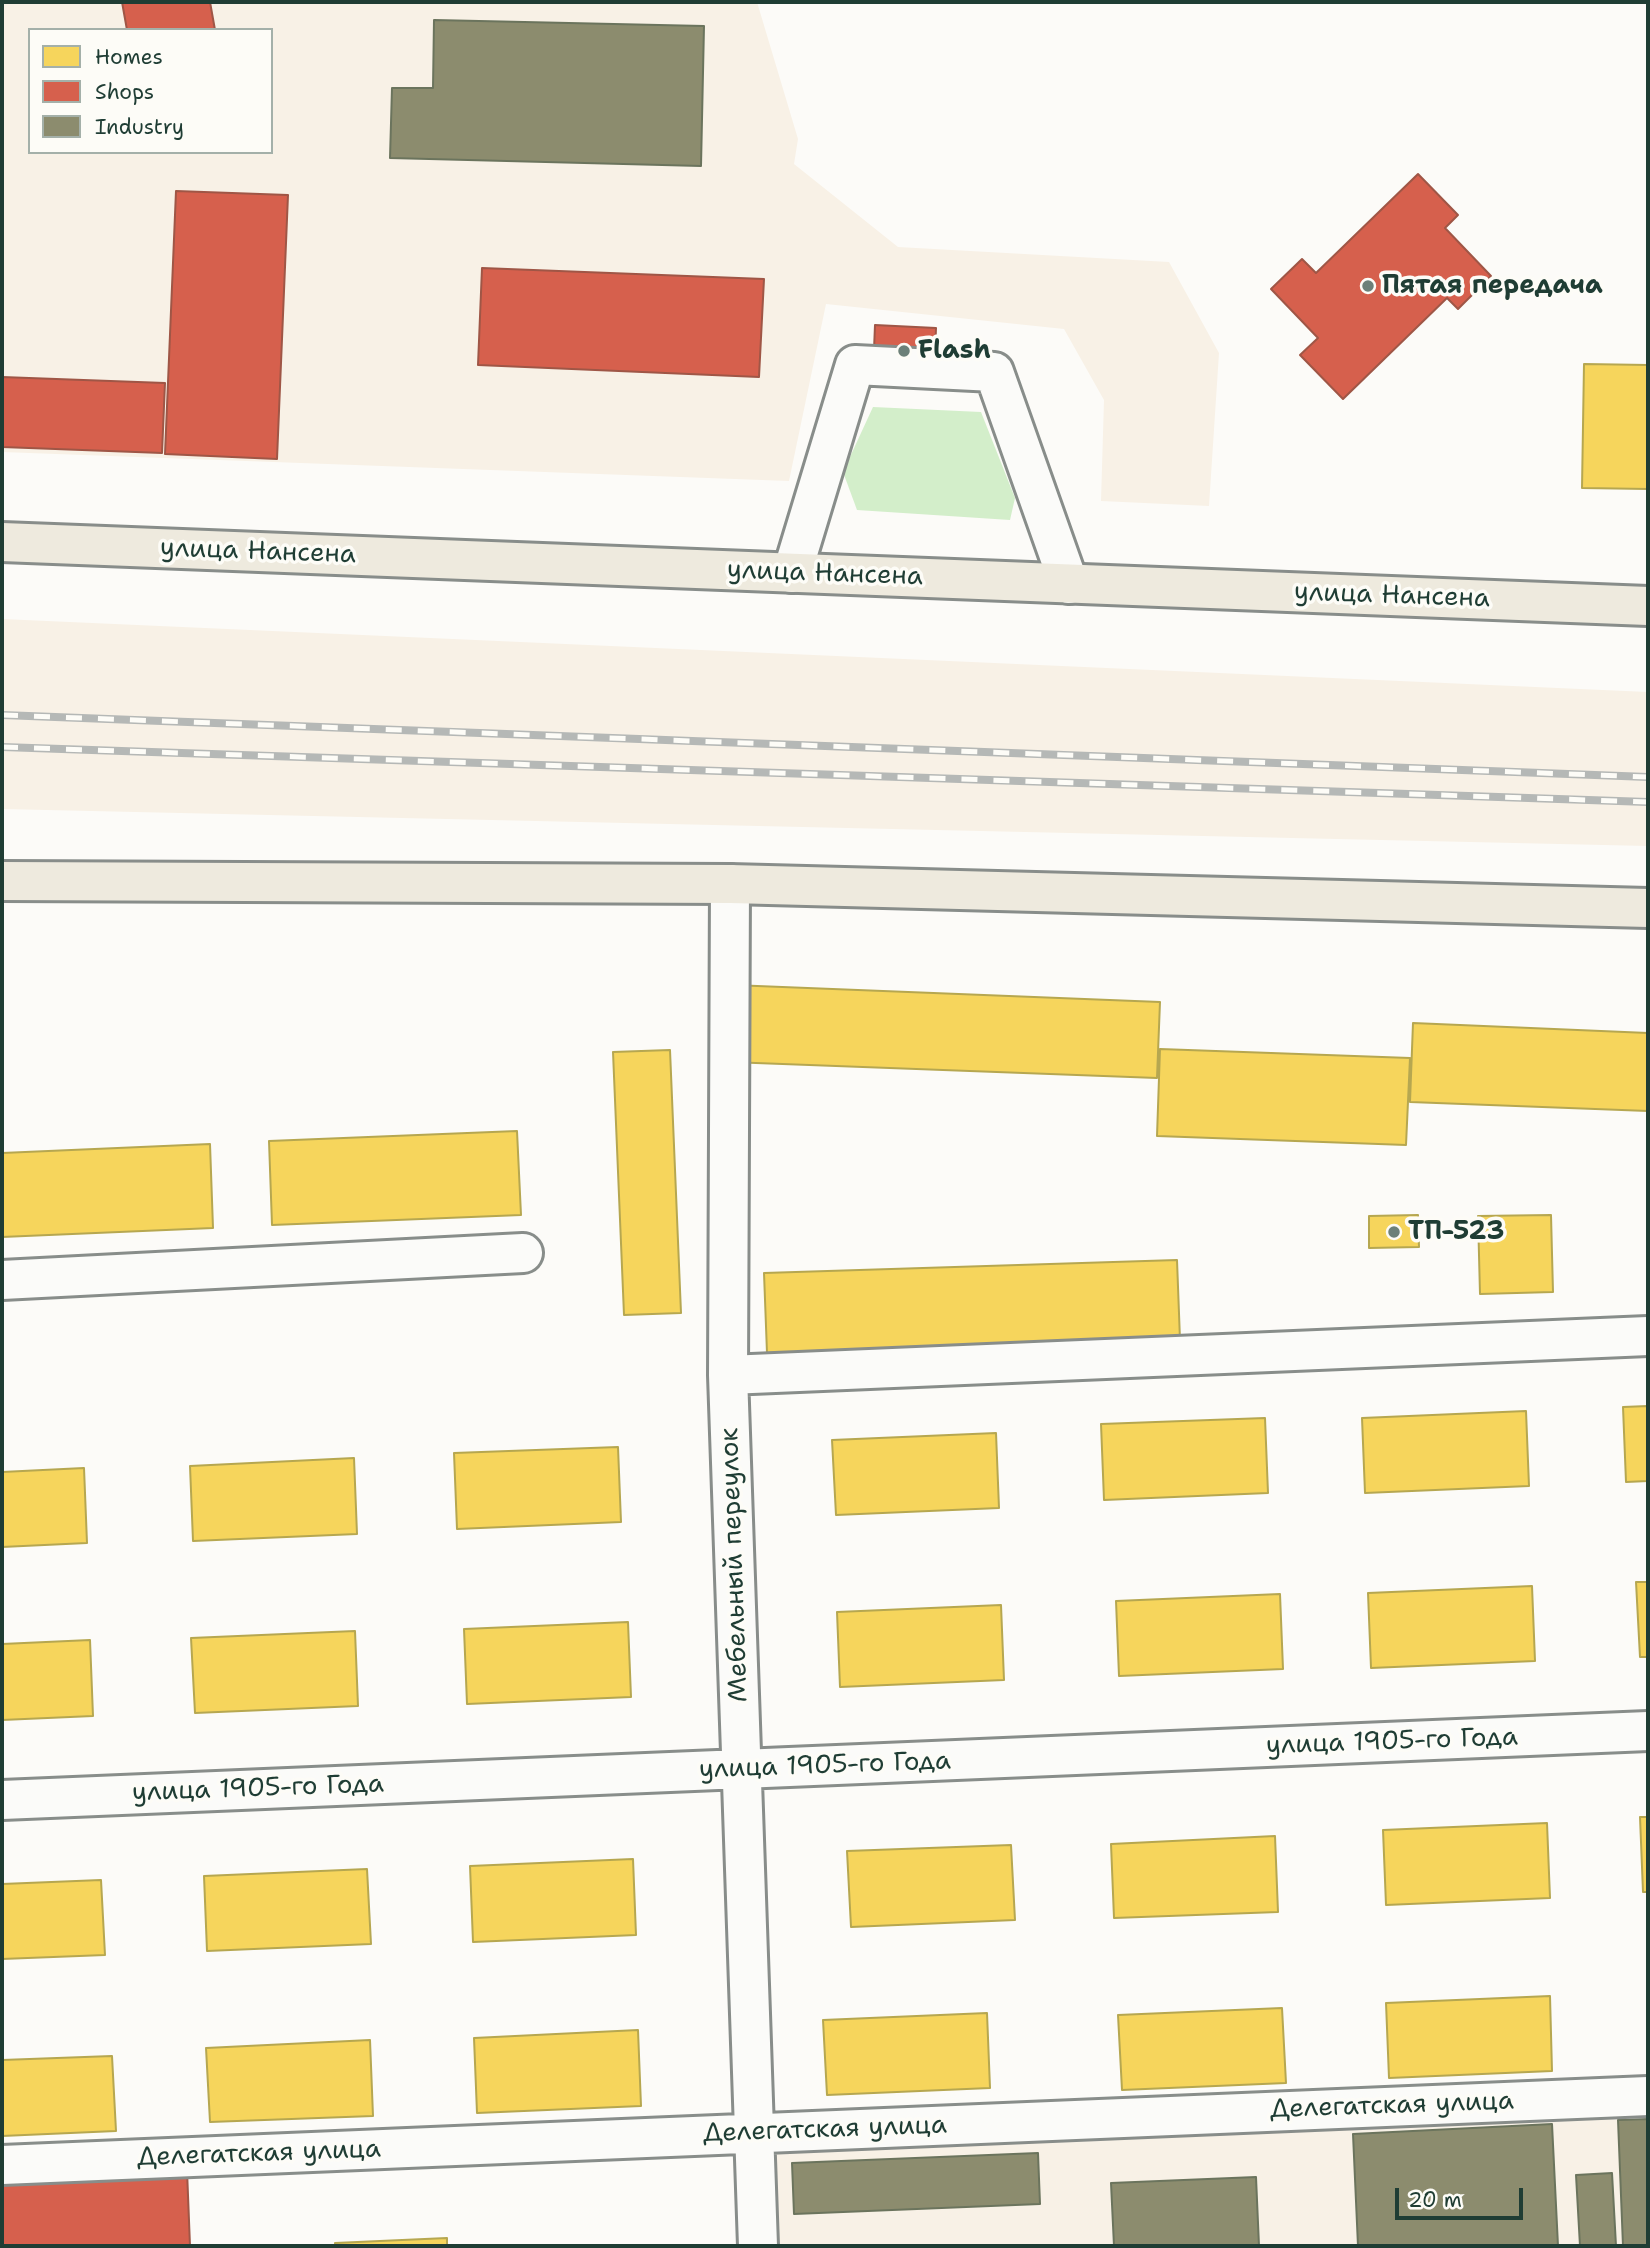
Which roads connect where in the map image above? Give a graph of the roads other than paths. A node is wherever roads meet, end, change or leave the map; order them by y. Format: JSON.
{"nodes":[{"id":1,"x":2,"y":542,"type":"edge"},
{"id":2,"x":792,"y":573,"type":"junction"},
{"id":3,"x":1069,"y":584,"type":"junction"},
{"id":4,"x":1648,"y":606,"type":"edge"},
{"id":5,"x":2,"y":881,"type":"edge"},
{"id":6,"x":730,"y":884,"type":"junction"},
{"id":7,"x":1648,"y":908,"type":"edge"},
{"id":8,"x":523,"y":1253,"type":"dead end"},
{"id":9,"x":2,"y":1280,"type":"edge"},
{"id":10,"x":1648,"y":1336,"type":"edge"},
{"id":11,"x":728,"y":1375,"type":"junction"},
{"id":12,"x":1648,"y":1731,"type":"edge"},
{"id":13,"x":743,"y":1769,"type":"junction"},
{"id":14,"x":2,"y":1800,"type":"edge"},
{"id":15,"x":1648,"y":2096,"type":"edge"},
{"id":16,"x":754,"y":2133,"type":"junction"},
{"id":17,"x":2,"y":2165,"type":"edge"},
{"id":18,"x":758,"y":2246,"type":"edge"}],
"edges":[{"from":1,"to":2,"type":"main road","name":"улица Нансена"},
{"from":2,"to":3,"type":"main road","name":"улица Нансена"},
{"from":2,"to":3,"type":"street"},
{"from":3,"to":4,"type":"main road","name":"улица Нансена"},
{"from":5,"to":6,"type":"main road"},
{"from":6,"to":7,"type":"main road"},
{"from":6,"to":11,"type":"street","name":"Мебельный переулок"},
{"from":8,"to":9,"type":"street"},
{"from":10,"to":11,"type":"street"},
{"from":11,"to":13,"type":"street","name":"Мебельный переулок"},
{"from":12,"to":13,"type":"street","name":"улица 1905-го Года"},
{"from":13,"to":14,"type":"street","name":"улица 1905-го Года"},
{"from":13,"to":16,"type":"street","name":"Мебельный переулок"},
{"from":15,"to":16,"type":"street","name":"Делегатская улица"},
{"from":16,"to":17,"type":"street","name":"Делегатская улица"},
{"from":16,"to":18,"type":"street","name":"Мебельный переулок"}]}
